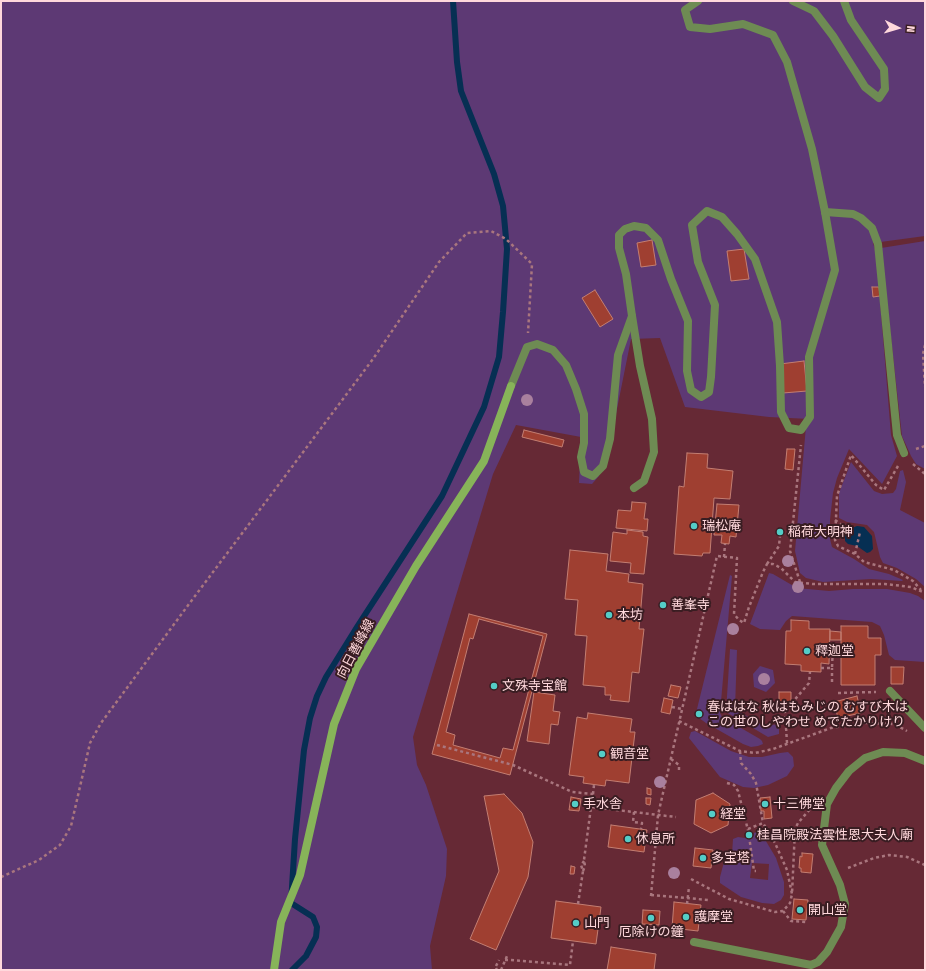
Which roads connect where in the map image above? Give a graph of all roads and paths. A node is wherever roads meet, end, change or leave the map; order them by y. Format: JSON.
{"nodes":[{"id":1,"x":698,"y":1,"type":"edge"},
{"id":2,"x":793,"y":1,"type":"edge"},
{"id":3,"x":844,"y":1,"type":"edge"},
{"id":4,"x":825,"y":212,"type":"junction"},
{"id":5,"x":632,"y":316,"type":"junction"},
{"id":6,"x":925,"y":345,"type":"edge"},
{"id":7,"x":527,"y":348,"type":"junction"},
{"id":8,"x":511,"y":386,"type":"joint"},
{"id":9,"x":925,"y":387,"type":"edge"},
{"id":10,"x":801,"y":430,"type":"junction"},
{"id":11,"x":904,"y":453,"type":"joint"},
{"id":12,"x":634,"y":488,"type":"dead end"},
{"id":13,"x":835,"y":520,"type":"junction"},
{"id":14,"x":845,"y":527,"type":"dead end"},
{"id":15,"x":860,"y":532,"type":"dead end"},
{"id":16,"x":780,"y":536,"type":"dead end"},
{"id":17,"x":725,"y":544,"type":"dead end"},
{"id":18,"x":855,"y":554,"type":"junction"},
{"id":19,"x":724,"y":557,"type":"junction"},
{"id":20,"x":767,"y":564,"type":"junction"},
{"id":21,"x":800,"y":582,"type":"junction"},
{"id":22,"x":924,"y":592,"type":"edge"},
{"id":23,"x":841,"y":646,"type":"dead end"},
{"id":24,"x":821,"y":668,"type":"dead end"},
{"id":25,"x":832,"y":668,"type":"junction"},
{"id":26,"x":810,"y":672,"type":"dead end"},
{"id":27,"x":832,"y":682,"type":"dead end"},
{"id":28,"x":890,"y":692,"type":"joint"},
{"id":29,"x":838,"y":693,"type":"dead end"},
{"id":30,"x":824,"y":702,"type":"dead end"},
{"id":31,"x":836,"y":706,"type":"dead end"},
{"id":32,"x":672,"y":707,"type":"dead end"},
{"id":33,"x":682,"y":709,"type":"junction"},
{"id":34,"x":679,"y":720,"type":"junction"},
{"id":35,"x":925,"y":728,"type":"edge"},
{"id":36,"x":908,"y":731,"type":"dead end"},
{"id":37,"x":787,"y":743,"type":"junction"},
{"id":38,"x":437,"y":745,"type":"dead end"},
{"id":39,"x":740,"y":751,"type":"junction"},
{"id":40,"x":671,"y":759,"type":"junction"},
{"id":41,"x":925,"y":761,"type":"edge"},
{"id":42,"x":679,"y":772,"type":"dead end"},
{"id":43,"x":727,"y":783,"type":"dead end"},
{"id":44,"x":594,"y":785,"type":"dead end"},
{"id":45,"x":593,"y":794,"type":"junction"},
{"id":46,"x":816,"y":803,"type":"dead end"},
{"id":47,"x":591,"y":807,"type":"junction"},
{"id":48,"x":634,"y":812,"type":"junction"},
{"id":49,"x":658,"y":815,"type":"junction"},
{"id":50,"x":676,"y":817,"type":"dead end"},
{"id":51,"x":763,"y":823,"type":"junction"},
{"id":52,"x":641,"y":829,"type":"dead end"},
{"id":53,"x":748,"y":829,"type":"junction"},
{"id":54,"x":925,"y":865,"type":"edge"},
{"id":55,"x":756,"y":871,"type":"dead end"},
{"id":56,"x":834,"y":873,"type":"junction"},
{"id":57,"x":1,"y":877,"type":"edge"},
{"id":58,"x":691,"y":879,"type":"dead end"},
{"id":59,"x":689,"y":887,"type":"dead end"},
{"id":60,"x":792,"y":894,"type":"junction"},
{"id":61,"x":688,"y":898,"type":"junction"},
{"id":62,"x":709,"y":900,"type":"dead end"},
{"id":63,"x":578,"y":904,"type":"dead end"},
{"id":64,"x":688,"y":904,"type":"dead end"},
{"id":65,"x":783,"y":911,"type":"junction"},
{"id":66,"x":807,"y":922,"type":"dead end"},
{"id":67,"x":573,"y":941,"type":"dead end"},
{"id":68,"x":694,"y":942,"type":"dead end"},
{"id":69,"x":507,"y":956,"type":"dead end"},
{"id":70,"x":499,"y":960,"type":"dead end"},
{"id":71,"x":505,"y":960,"type":"junction"},
{"id":72,"x":496,"y":968,"type":"edge"},
{"id":73,"x":274,"y":970,"type":"edge"},
{"id":74,"x":501,"y":970,"type":"edge"}],
"edges":[{"from":1,"to":4,"type":"street"},
{"from":2,"to":3,"type":"street"},
{"from":4,"to":10,"type":"street"},
{"from":4,"to":11,"type":"street"},
{"from":5,"to":7,"type":"street"},
{"from":5,"to":10,"type":"street"},
{"from":5,"to":12,"type":"street"},
{"from":6,"to":9,"type":"path"},
{"from":7,"to":8,"type":"street"},
{"from":7,"to":57,"type":"path"},
{"from":8,"to":73,"type":"main road","name":"向日善峰線"},
{"from":10,"to":21,"type":"path"},
{"from":11,"to":13,"type":"path"},
{"from":13,"to":14,"type":"path"},
{"from":13,"to":18,"type":"path"},
{"from":15,"to":18,"type":"path"},
{"from":16,"to":20,"type":"path"},
{"from":17,"to":19,"type":"path"},
{"from":18,"to":22,"type":"path"},
{"from":19,"to":20,"type":"path"},
{"from":19,"to":33,"type":"path"},
{"from":20,"to":21,"type":"path"},
{"from":21,"to":22,"type":"path"},
{"from":23,"to":25,"type":"path"},
{"from":24,"to":25,"type":"path"},
{"from":25,"to":27,"type":"path"},
{"from":26,"to":37,"type":"path"},
{"from":28,"to":29,"type":"path"},
{"from":28,"to":35,"type":"street"},
{"from":30,"to":31,"type":"path"},
{"from":32,"to":33,"type":"path"},
{"from":33,"to":34,"type":"path"},
{"from":34,"to":39,"type":"path"},
{"from":34,"to":40,"type":"path"},
{"from":36,"to":37,"type":"path"},
{"from":37,"to":39,"type":"path"},
{"from":38,"to":45,"type":"path"},
{"from":39,"to":51,"type":"path"},
{"from":40,"to":42,"type":"path"},
{"from":40,"to":49,"type":"path"},
{"from":41,"to":56,"type":"street"},
{"from":43,"to":53,"type":"path"},
{"from":44,"to":45,"type":"path"},
{"from":45,"to":47,"type":"path"},
{"from":46,"to":60,"type":"path"},
{"from":47,"to":48,"type":"path"},
{"from":47,"to":63,"type":"path"},
{"from":48,"to":49,"type":"path"},
{"from":48,"to":52,"type":"path"},
{"from":49,"to":50,"type":"path"},
{"from":49,"to":61,"type":"path"},
{"from":51,"to":53,"type":"path"},
{"from":51,"to":60,"type":"path"},
{"from":53,"to":55,"type":"path"},
{"from":54,"to":56,"type":"path"},
{"from":56,"to":68,"type":"street"},
{"from":58,"to":65,"type":"path"},
{"from":59,"to":61,"type":"path"},
{"from":60,"to":65,"type":"path"},
{"from":61,"to":62,"type":"path"},
{"from":61,"to":64,"type":"path"},
{"from":65,"to":66,"type":"path"},
{"from":67,"to":71,"type":"path"},
{"from":69,"to":71,"type":"path"},
{"from":70,"to":72,"type":"path"},
{"from":71,"to":74,"type":"path"}]}
